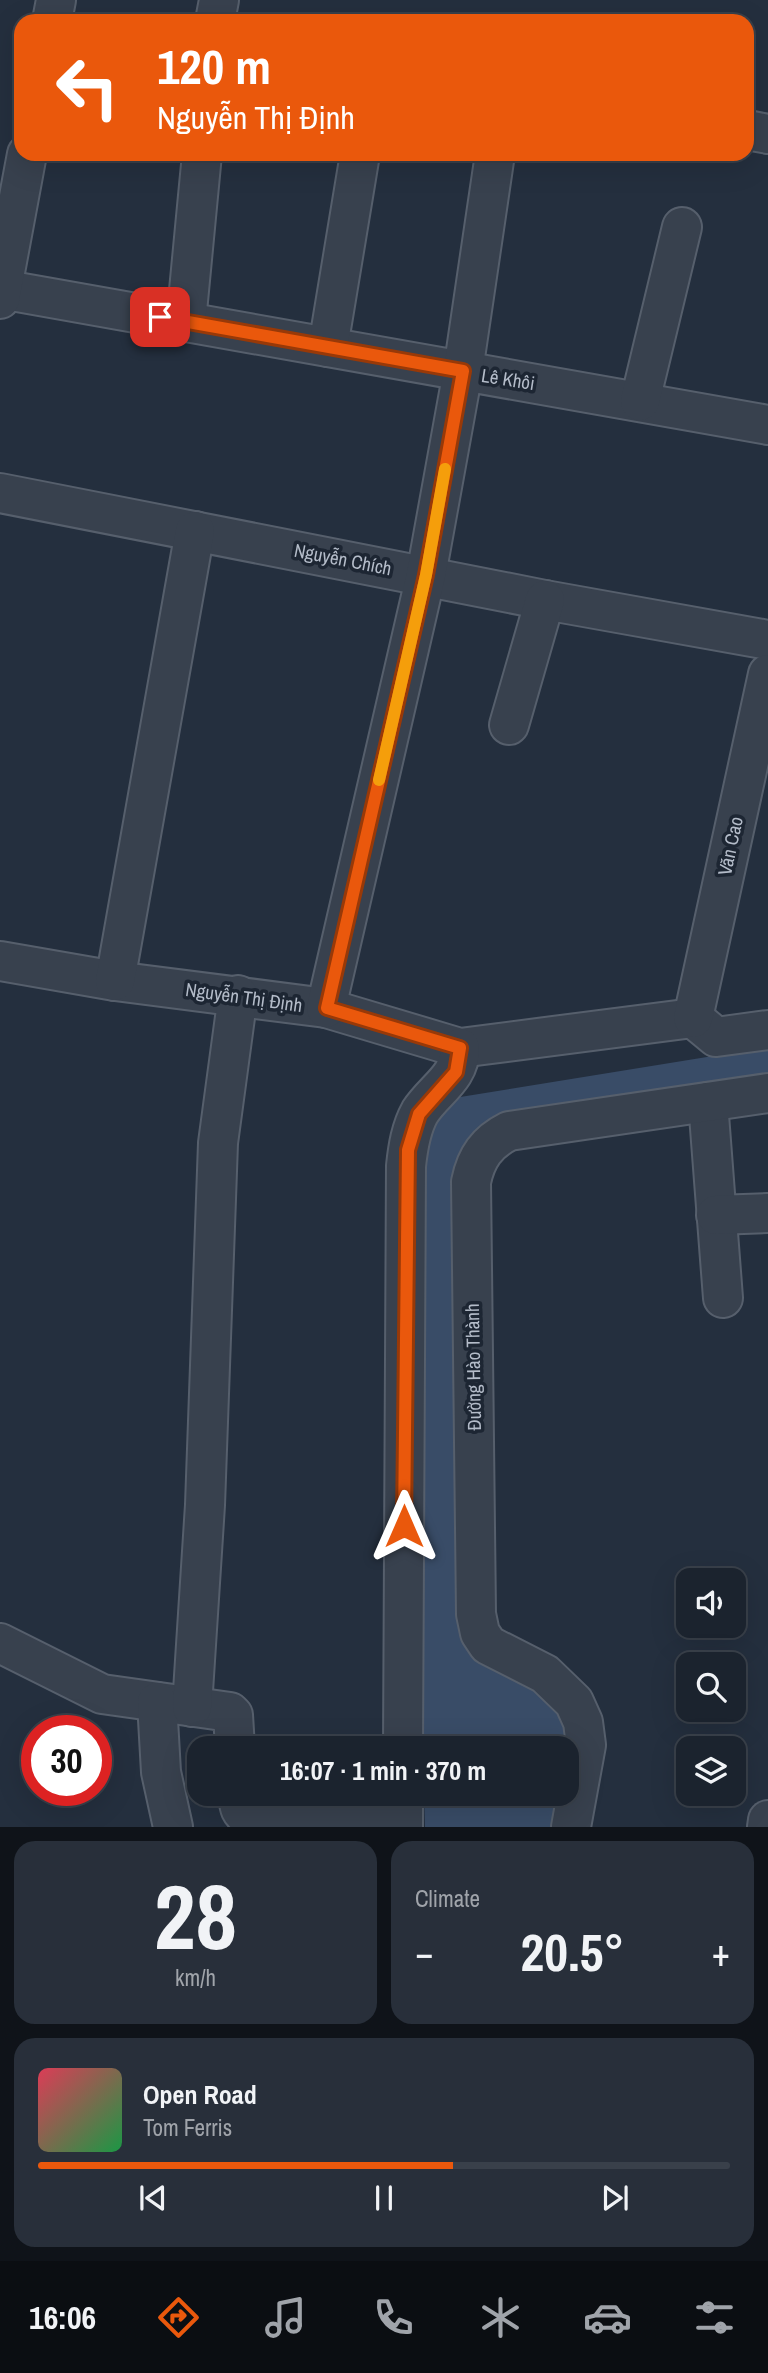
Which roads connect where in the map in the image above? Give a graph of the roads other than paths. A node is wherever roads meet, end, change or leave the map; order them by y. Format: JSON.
{"nodes":[{"id":1,"x":26,"y":161,"type":"edge"},
{"id":2,"x":201,"y":161,"type":"edge"},
{"id":3,"x":359,"y":161,"type":"edge"},
{"id":4,"x":494,"y":161,"type":"edge"},
{"id":5,"x":682,"y":227,"type":"dead end"},
{"id":6,"x":1,"y":293,"type":"edge"},
{"id":7,"x":186,"y":322,"type":"junction"},
{"id":8,"x":328,"y":347,"type":"junction"},
{"id":9,"x":463,"y":371,"type":"junction"},
{"id":10,"x":640,"y":401,"type":"junction"},
{"id":11,"x":768,"y":425,"type":"edge"},
{"id":12,"x":0,"y":494,"type":"edge"},
{"id":13,"x":195,"y":530,"type":"junction"},
{"id":14,"x":426,"y":575,"type":"junction"},
{"id":15,"x":545,"y":600,"type":"junction"},
{"id":16,"x":768,"y":640,"type":"edge"},
{"id":17,"x":768,"y":674,"type":"edge"},
{"id":18,"x":509,"y":725,"type":"dead end"},
{"id":19,"x":0,"y":961,"type":"edge"},
{"id":20,"x":115,"y":981,"type":"junction"},
{"id":21,"x":238,"y":995,"type":"junction"},
{"id":22,"x":327,"y":1008,"type":"junction"},
{"id":23,"x":693,"y":1018,"type":"junction"},
{"id":24,"x":768,"y":1030,"type":"edge"},
{"id":25,"x":460,"y":1048,"type":"junction"},
{"id":26,"x":768,"y":1093,"type":"edge"},
{"id":27,"x":708,"y":1102,"type":"junction"},
{"id":28,"x":768,"y":1213,"type":"edge"},
{"id":29,"x":716,"y":1215,"type":"junction"},
{"id":30,"x":723,"y":1298,"type":"dead end"},
{"id":31,"x":0,"y":1643,"type":"edge"},
{"id":32,"x":174,"y":1704,"type":"junction"},
{"id":33,"x":234,"y":1736,"type":"edge"},
{"id":34,"x":403,"y":1736,"type":"edge"},
{"id":35,"x":239,"y":1806,"type":"edge"},
{"id":36,"x":403,"y":1806,"type":"edge"},
{"id":37,"x":768,"y":1820,"type":"edge"},
{"id":38,"x":173,"y":1827,"type":"edge"},
{"id":39,"x":403,"y":1827,"type":"edge"},
{"id":40,"x":571,"y":1827,"type":"edge"},
{"id":41,"x":767,"y":1827,"type":"edge"}],
"edges":[{"from":1,"to":6,"type":"street"},
{"from":2,"to":7,"type":"street"},
{"from":3,"to":8,"type":"street"},
{"from":4,"to":9,"type":"street"},
{"from":5,"to":10,"type":"street"},
{"from":6,"to":7,"type":"street","name":"Lê Khôi"},
{"from":7,"to":8,"type":"street","name":"Lê Khôi"},
{"from":8,"to":9,"type":"street","name":"Lê Khôi"},
{"from":9,"to":10,"type":"street","name":"Lê Khôi"},
{"from":9,"to":14,"type":"street"},
{"from":10,"to":11,"type":"street","name":"Lê Khôi"},
{"from":12,"to":13,"type":"street","name":"Nguyễn Chích"},
{"from":13,"to":14,"type":"street","name":"Nguyễn Chích"},
{"from":13,"to":20,"type":"street"},
{"from":14,"to":15,"type":"street","name":"Nguyễn Chích"},
{"from":14,"to":22,"type":"street"},
{"from":15,"to":16,"type":"street","name":"Nguyễn Chích"},
{"from":15,"to":18,"type":"street"},
{"from":17,"to":23,"type":"street","name":"Văn Cao"},
{"from":19,"to":20,"type":"street","name":"Nguyễn Thị Định"},
{"from":20,"to":21,"type":"street","name":"Nguyễn Thị Định"},
{"from":21,"to":22,"type":"street","name":"Nguyễn Thị Định"},
{"from":21,"to":32,"type":"street"},
{"from":22,"to":25,"type":"street","name":"Nguyễn Thị Định"},
{"from":23,"to":24,"type":"street"},
{"from":23,"to":25,"type":"street","name":"Nguyễn Thị Định"},
{"from":25,"to":34,"type":"street"},
{"from":26,"to":27,"type":"street","name":"Đường Hào Thành"},
{"from":27,"to":29,"type":"street"},
{"from":27,"to":40,"type":"street","name":"Đường Hào Thành"},
{"from":28,"to":29,"type":"street"},
{"from":29,"to":30,"type":"street"},
{"from":31,"to":32,"type":"street"},
{"from":32,"to":33,"type":"street"},
{"from":32,"to":38,"type":"street"},
{"from":35,"to":39,"type":"street"},
{"from":36,"to":39,"type":"street"},
{"from":37,"to":41,"type":"street"}]}
